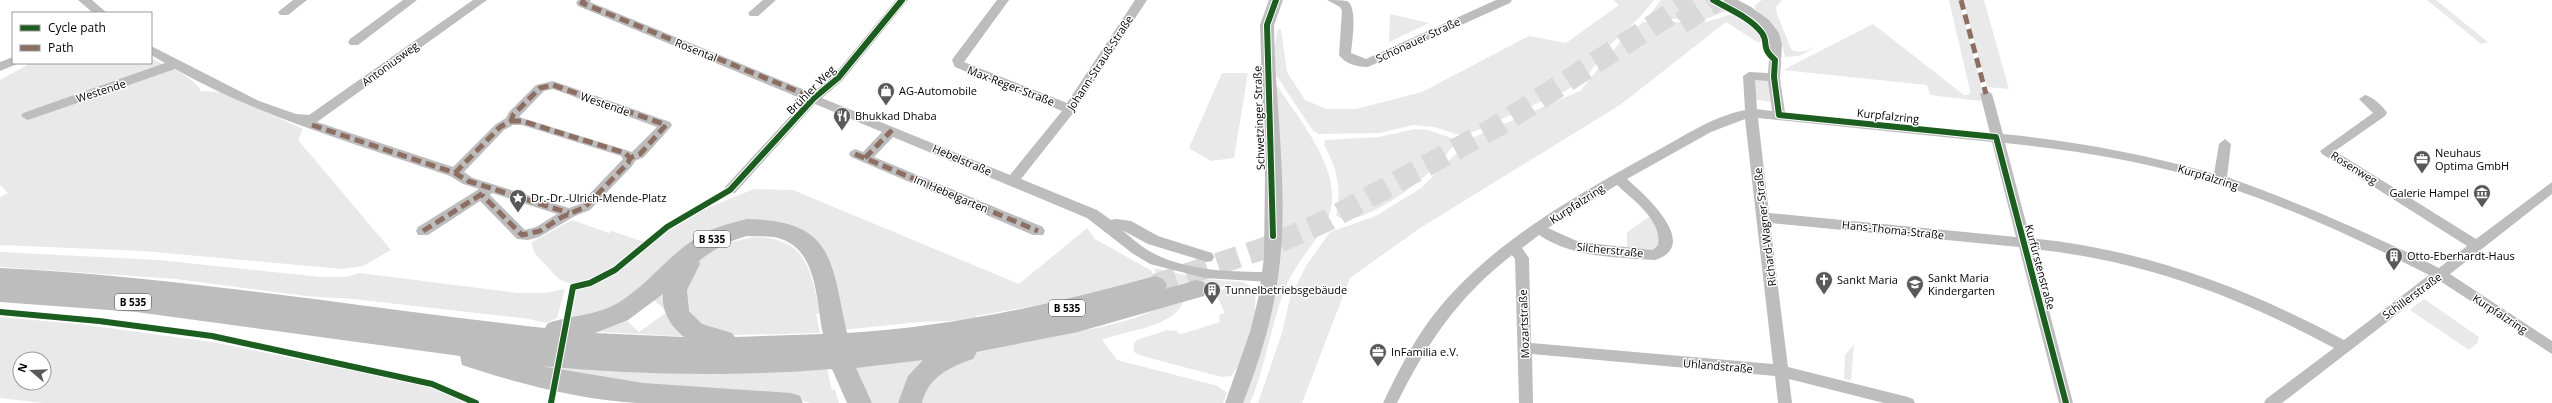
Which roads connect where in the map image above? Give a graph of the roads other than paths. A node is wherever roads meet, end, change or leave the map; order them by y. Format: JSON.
{"nodes":[{"id":1,"x":84,"y":0,"type":"edge"},
{"id":2,"x":302,"y":0,"type":"edge"},
{"id":3,"x":411,"y":0,"type":"edge"},
{"id":4,"x":480,"y":0,"type":"edge"},
{"id":5,"x":585,"y":0,"type":"edge"},
{"id":6,"x":770,"y":0,"type":"edge"},
{"id":7,"x":902,"y":0,"type":"edge"},
{"id":8,"x":1003,"y":0,"type":"edge"},
{"id":9,"x":1141,"y":0,"type":"edge"},
{"id":10,"x":1264,"y":0,"type":"edge"},
{"id":11,"x":1276,"y":0,"type":"edge"},
{"id":12,"x":1333,"y":0,"type":"edge"},
{"id":13,"x":1506,"y":0,"type":"edge"},
{"id":14,"x":1730,"y":0,"type":"edge"},
{"id":15,"x":100,"y":12,"type":"edge"},
{"id":16,"x":284,"y":12,"type":"dead end"},
{"id":17,"x":754,"y":13,"type":"dead end"},
{"id":18,"x":1267,"y":25,"type":"junction"},
{"id":19,"x":354,"y":42,"type":"dead end"},
{"id":20,"x":152,"y":51,"type":"edge"},
{"id":21,"x":12,"y":61,"type":"edge"},
{"id":22,"x":176,"y":64,"type":"junction"},
{"id":23,"x":0,"y":67,"type":"edge"},
{"id":24,"x":1774,"y":77,"type":"junction"},
{"id":25,"x":1986,"y":94,"type":"dead end"},
{"id":26,"x":814,"y":98,"type":"junction"},
{"id":27,"x":2365,"y":99,"type":"dead end"},
{"id":28,"x":1070,"y":109,"type":"junction"},
{"id":29,"x":1751,"y":113,"type":"junction"},
{"id":30,"x":1779,"y":115,"type":"junction"},
{"id":31,"x":27,"y":116,"type":"dead end"},
{"id":32,"x":300,"y":121,"type":"junction"},
{"id":33,"x":511,"y":121,"type":"junction"},
{"id":34,"x":892,"y":130,"type":"junction"},
{"id":35,"x":1996,"y":137,"type":"junction"},
{"id":36,"x":2225,"y":144,"type":"dead end"},
{"id":37,"x":630,"y":158,"type":"junction"},
{"id":38,"x":455,"y":173,"type":"junction"},
{"id":39,"x":1617,"y":178,"type":"junction"},
{"id":40,"x":2220,"y":180,"type":"junction"},
{"id":41,"x":1012,"y":181,"type":"junction"},
{"id":42,"x":2552,"y":187,"type":"edge"},
{"id":43,"x":730,"y":190,"type":"dead end"},
{"id":44,"x":486,"y":191,"type":"junction"},
{"id":45,"x":569,"y":213,"type":"junction"},
{"id":46,"x":1764,"y":217,"type":"junction"},
{"id":47,"x":1107,"y":227,"type":"junction"},
{"id":48,"x":1539,"y":229,"type":"junction"},
{"id":49,"x":423,"y":231,"type":"dead end"},
{"id":50,"x":1038,"y":231,"type":"dead end"},
{"id":51,"x":2023,"y":243,"type":"junction"},
{"id":52,"x":2476,"y":245,"type":"junction"},
{"id":53,"x":1514,"y":248,"type":"junction"},
{"id":54,"x":1207,"y":257,"type":"dead end"},
{"id":55,"x":2441,"y":275,"type":"junction"},
{"id":56,"x":0,"y":277,"type":"edge"},
{"id":57,"x":1270,"y":278,"type":"junction"},
{"id":58,"x":1155,"y":285,"type":"tunnel mouth"},
{"id":59,"x":1196,"y":289,"type":"dead end"},
{"id":60,"x":0,"y":293,"type":"edge"},
{"id":61,"x":830,"y":327,"type":"junction"},
{"id":62,"x":491,"y":332,"type":"junction"},
{"id":63,"x":997,"y":338,"type":"junction"},
{"id":64,"x":432,"y":343,"type":"junction"},
{"id":65,"x":746,"y":346,"type":"junction"},
{"id":66,"x":2343,"y":346,"type":"junction"},
{"id":67,"x":1525,"y":348,"type":"junction"},
{"id":68,"x":2552,"y":348,"type":"edge"},
{"id":69,"x":1781,"y":372,"type":"junction"},
{"id":70,"x":841,"y":375,"type":"junction"},
{"id":71,"x":791,"y":403,"type":"edge"},
{"id":72,"x":844,"y":403,"type":"edge"},
{"id":73,"x":860,"y":403,"type":"edge"},
{"id":74,"x":910,"y":403,"type":"edge"},
{"id":75,"x":1234,"y":403,"type":"edge"},
{"id":76,"x":1390,"y":403,"type":"edge"},
{"id":77,"x":1526,"y":403,"type":"edge"},
{"id":78,"x":1785,"y":403,"type":"edge"},
{"id":79,"x":1908,"y":403,"type":"edge"},
{"id":80,"x":2066,"y":403,"type":"edge"},
{"id":81,"x":2270,"y":403,"type":"edge"}],
"edges":[{"from":1,"to":15,"type":"street"},
{"from":2,"to":16,"type":"street"},
{"from":3,"to":19,"type":"street"},
{"from":4,"to":32,"type":"street","name":"Antoniusweg"},
{"from":5,"to":26,"type":"street","name":"Rosental"},
{"from":6,"to":17,"type":"street"},
{"from":7,"to":26,"type":"street","name":"Brühler Weg"},
{"from":8,"to":28,"type":"street","name":"Max-Reger-Straße"},
{"from":9,"to":28,"type":"street","name":"Johann-Strauß-Straße"},
{"from":10,"to":18,"type":"street","name":"Schwetzinger Straße"},
{"from":11,"to":18,"type":"street","name":"Schwetzinger Straße"},
{"from":12,"to":13,"type":"street","name":"Schönauer Straße"},
{"from":14,"to":24,"type":"street"},
{"from":18,"to":57,"type":"street","name":"Schwetzinger Straße"},
{"from":20,"to":22,"type":"street","name":"Westende"},
{"from":21,"to":23,"type":"street"},
{"from":22,"to":31,"type":"street","name":"Westende"},
{"from":22,"to":32,"type":"street","name":"Westende"},
{"from":24,"to":29,"type":"street","name":"Richard-Wagner-Straße"},
{"from":24,"to":30,"type":"street"},
{"from":25,"to":35,"type":"street","name":"Kurfürstenstraße"},
{"from":26,"to":34,"type":"street","name":"Hebelstraße"},
{"from":26,"to":43,"type":"street","name":"Brühler Weg"},
{"from":27,"to":52,"type":"street","name":"Rosenweg"},
{"from":28,"to":41,"type":"street","name":"Johann-Strauß-Straße"},
{"from":29,"to":30,"type":"street","name":"Kurpfalzring"},
{"from":29,"to":39,"type":"street","name":"Kurpfalzring"},
{"from":29,"to":46,"type":"street","name":"Richard-Wagner-Straße"},
{"from":30,"to":35,"type":"street","name":"Kurpfalzring"},
{"from":32,"to":38,"type":"street","name":"Westende"},
{"from":33,"to":37,"type":"street"},
{"from":33,"to":37,"type":"street","name":"Westende"},
{"from":33,"to":38,"type":"street","name":"Westende"},
{"from":34,"to":41,"type":"street","name":"Hebelstraße"},
{"from":34,"to":50,"type":"street","name":"Im Hebelgarten"},
{"from":35,"to":40,"type":"street","name":"Kurpfalzring"},
{"from":35,"to":51,"type":"street","name":"Kurfürstenstraße"},
{"from":36,"to":40,"type":"street"},
{"from":37,"to":45,"type":"street","name":"Westende"},
{"from":38,"to":44,"type":"street","name":"Westende"},
{"from":39,"to":48,"type":"street","name":"Kurpfalzring"},
{"from":39,"to":48,"type":"street","name":"Silcherstraße"},
{"from":40,"to":55,"type":"street","name":"Kurpfalzring"},
{"from":41,"to":47,"type":"street","name":"Hebelstraße"},
{"from":42,"to":52,"type":"street","name":"Schillerstraße"},
{"from":44,"to":45,"type":"street","name":"Westende"},
{"from":44,"to":45,"type":"street","name":"Westende"},
{"from":44,"to":49,"type":"street"},
{"from":46,"to":51,"type":"street","name":"Hans-Thoma-Straße"},
{"from":46,"to":69,"type":"street","name":"Richard-Wagner-Straße"},
{"from":47,"to":54,"type":"street"},
{"from":47,"to":57,"type":"street","name":"Hebelstraße"},
{"from":48,"to":53,"type":"street","name":"Kurpfalzring"},
{"from":51,"to":66,"type":"street","name":"Hans-Thoma-Straße"},
{"from":51,"to":80,"type":"street","name":"Kurfürstenstraße"},
{"from":52,"to":55,"type":"street","name":"Schillerstraße"},
{"from":53,"to":67,"type":"street","name":"Mozartstraße"},
{"from":53,"to":76,"type":"street","name":"Kurpfalzring"},
{"from":55,"to":66,"type":"street","name":"Schillerstraße"},
{"from":55,"to":68,"type":"street","name":"Kurpfalzring"},
{"from":56,"to":62,"type":"highway","number":"B 535"},
{"from":57,"to":75,"type":"street","name":"Schwetzinger Straße"},
{"from":58,"to":65,"type":"highway","number":"B 535"},
{"from":59,"to":63,"type":"highway","number":"B 535"},
{"from":60,"to":64,"type":"highway","number":"B 535"},
{"from":61,"to":62,"type":"highway","number":"B 535"},
{"from":61,"to":65,"type":"highway","number":"B 535"},
{"from":61,"to":70,"type":"highway","number":"B 535"},
{"from":62,"to":65,"type":"highway","number":"B 535"},
{"from":63,"to":64,"type":"highway","number":"B 535"},
{"from":63,"to":74,"type":"highway","number":"B 535"},
{"from":64,"to":71,"type":"highway","number":"B 535"},
{"from":66,"to":81,"type":"street","name":"Schillerstraße"},
{"from":67,"to":69,"type":"street","name":"Uhlandstraße"},
{"from":67,"to":77,"type":"street","name":"Mozartstraße"},
{"from":69,"to":78,"type":"street","name":"Richard-Wagner-Straße"},
{"from":69,"to":79,"type":"street","name":"Uhlandstraße"},
{"from":70,"to":72,"type":"highway","number":"B 535"},
{"from":70,"to":73,"type":"highway","number":"B 535"}]}
